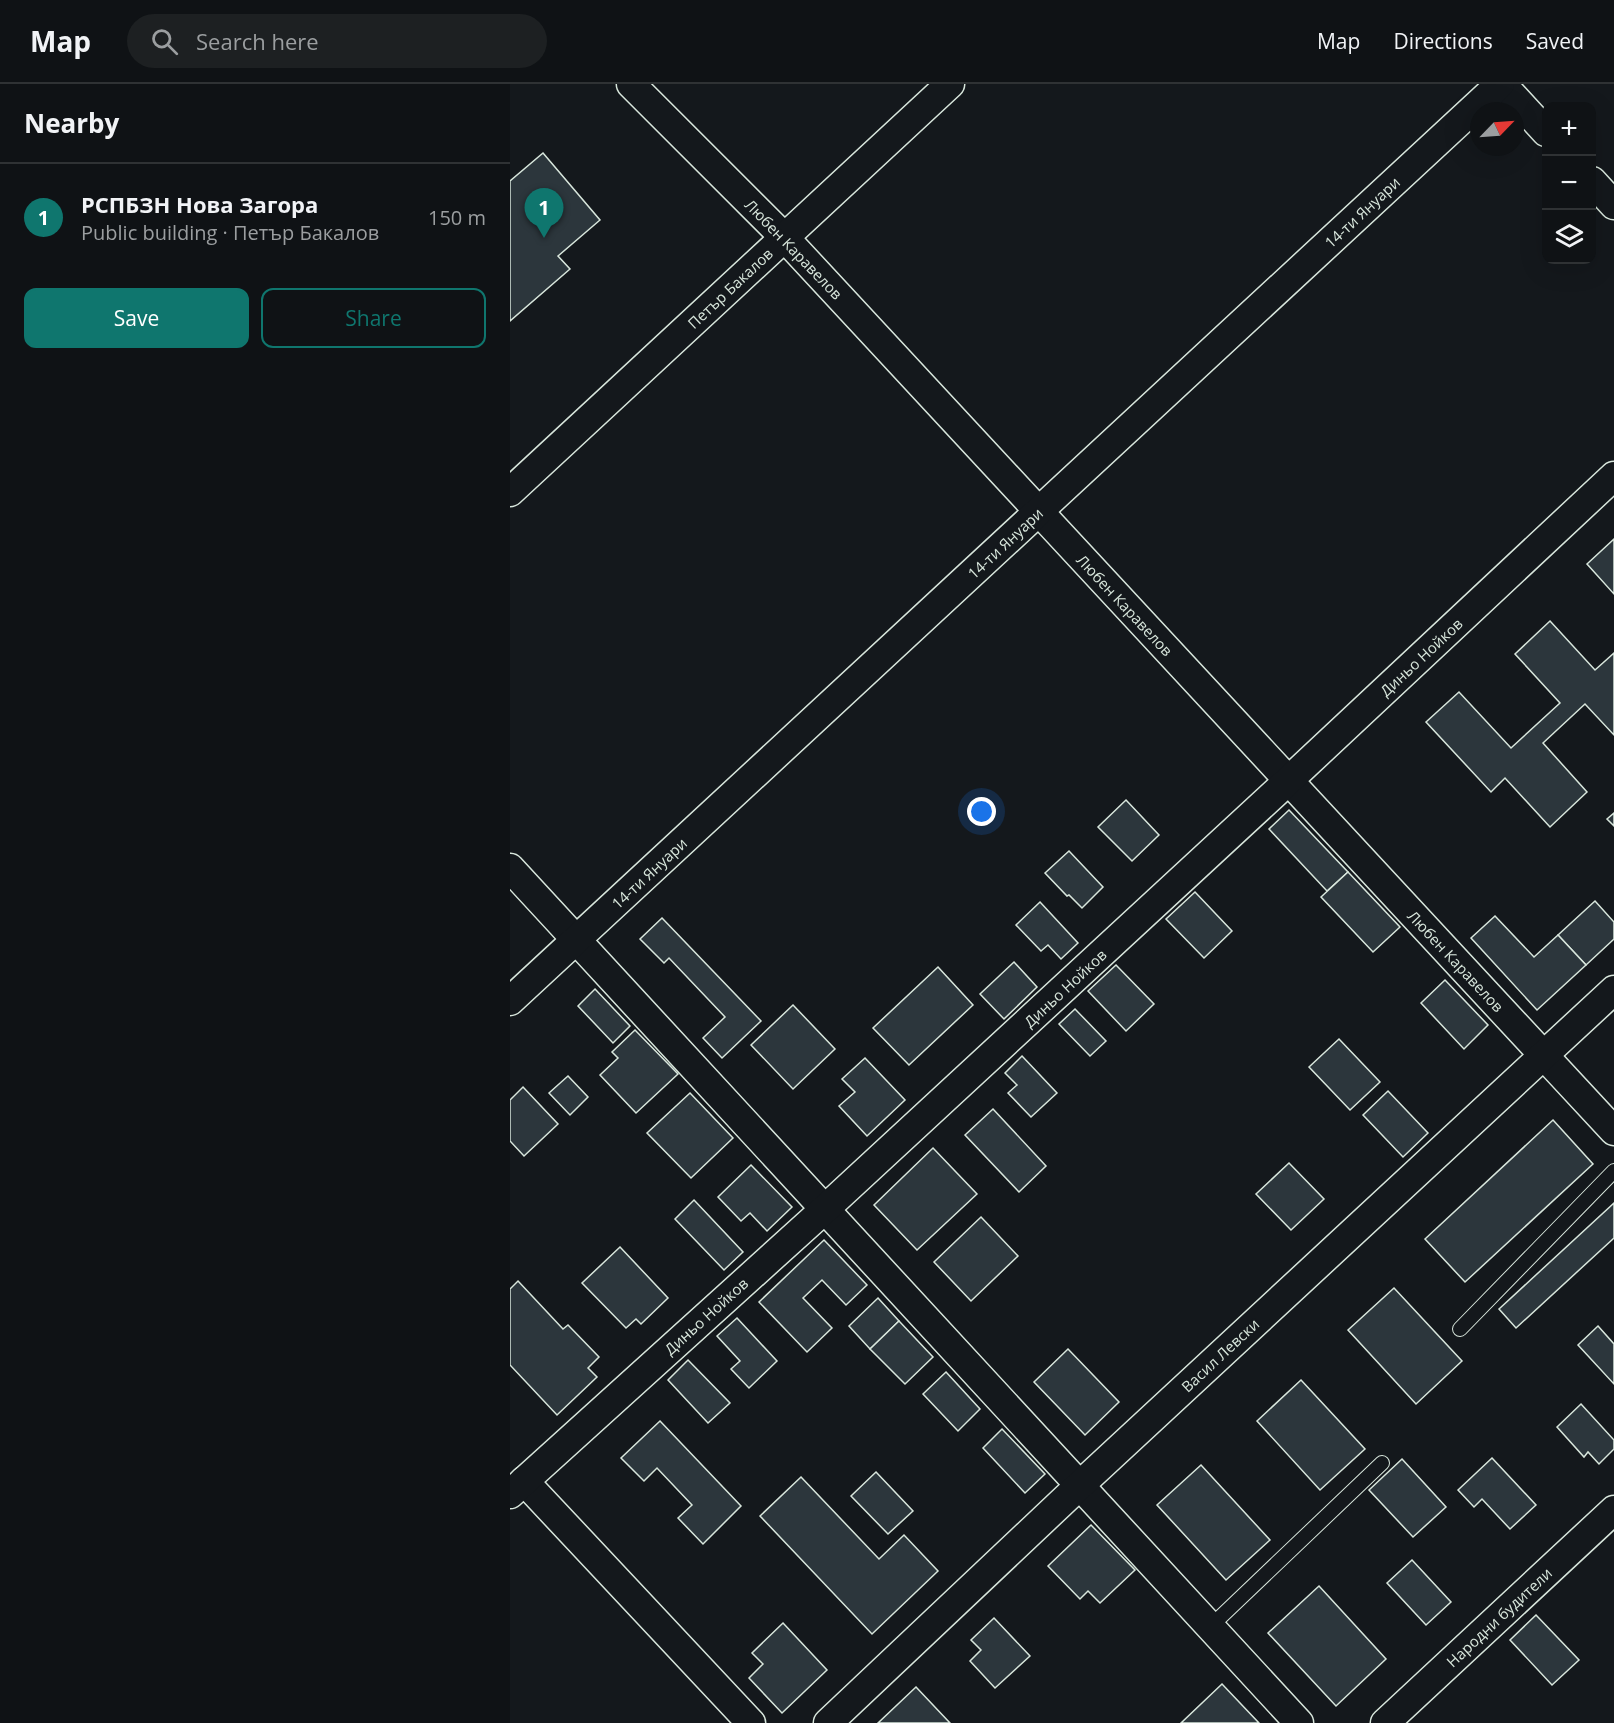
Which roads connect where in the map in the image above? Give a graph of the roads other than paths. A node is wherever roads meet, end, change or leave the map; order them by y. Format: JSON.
{"nodes":[{"id":1,"x":631,"y":84,"type":"edge"},
{"id":2,"x":950,"y":84,"type":"edge"},
{"id":3,"x":1501,"y":84,"type":"edge"},
{"id":4,"x":1542,"y":128,"type":"edge"},
{"id":5,"x":1596,"y":185,"type":"edge"},
{"id":6,"x":1614,"y":205,"type":"edge"},
{"id":7,"x":785,"y":238,"type":"junction"},
{"id":8,"x":1614,"y":476,"type":"edge"},
{"id":9,"x":510,"y":492,"type":"edge"},
{"id":10,"x":1039,"y":512,"type":"junction"},
{"id":11,"x":1288,"y":781,"type":"junction"},
{"id":12,"x":510,"y":868,"type":"edge"},
{"id":13,"x":576,"y":940,"type":"junction"},
{"id":14,"x":1614,"y":990,"type":"edge"},
{"id":15,"x":510,"y":1001,"type":"edge"},
{"id":16,"x":1544,"y":1055,"type":"junction"},
{"id":17,"x":1614,"y":1131,"type":"edge"},
{"id":18,"x":1614,"y":1172,"type":"edge"},
{"id":19,"x":825,"y":1209,"type":"junction"},
{"id":20,"x":1460,"y":1329,"type":"dead end"},
{"id":21,"x":1382,"y":1463,"type":"dead end"},
{"id":22,"x":1079,"y":1486,"type":"junction"},
{"id":23,"x":517,"y":1487,"type":"edge"},
{"id":24,"x":1614,"y":1510,"type":"edge"},
{"id":25,"x":1210,"y":1627,"type":"junction"},
{"id":26,"x":752,"y":1723,"type":"edge"},
{"id":27,"x":828,"y":1723,"type":"edge"},
{"id":28,"x":1299,"y":1723,"type":"edge"},
{"id":29,"x":1385,"y":1723,"type":"edge"}],
"edges":[{"from":1,"to":7,"type":"street","name":"Любен Каравелов"},
{"from":2,"to":7,"type":"street","name":"Петър Бакалов"},
{"from":3,"to":4,"type":"street"},
{"from":3,"to":10,"type":"street","name":"14-ти Януари"},
{"from":5,"to":6,"type":"street"},
{"from":7,"to":9,"type":"street","name":"Петър Бакалов"},
{"from":7,"to":10,"type":"street","name":"Любен Каравелов"},
{"from":8,"to":11,"type":"street","name":"Диньо Нойков"},
{"from":10,"to":11,"type":"street","name":"Любен Каравелов"},
{"from":10,"to":13,"type":"street","name":"14-ти Януари"},
{"from":11,"to":16,"type":"street","name":"Любен Каравелов"},
{"from":11,"to":19,"type":"street","name":"Диньо Нойков"},
{"from":12,"to":13,"type":"street"},
{"from":13,"to":15,"type":"street","name":"14-ти Януари"},
{"from":13,"to":19,"type":"street"},
{"from":14,"to":16,"type":"street","name":"Васил Левски"},
{"from":16,"to":17,"type":"street","name":"Любен Каравелов"},
{"from":16,"to":22,"type":"street","name":"Васил Левски"},
{"from":18,"to":20,"type":"lane"},
{"from":19,"to":22,"type":"street"},
{"from":19,"to":23,"type":"street","name":"Диньо Нойков"},
{"from":21,"to":25,"type":"lane"},
{"from":22,"to":25,"type":"street"},
{"from":22,"to":27,"type":"street","name":"Васил Левски"},
{"from":23,"to":26,"type":"street"},
{"from":24,"to":29,"type":"street","name":"Народни будители"},
{"from":25,"to":28,"type":"street"}]}
